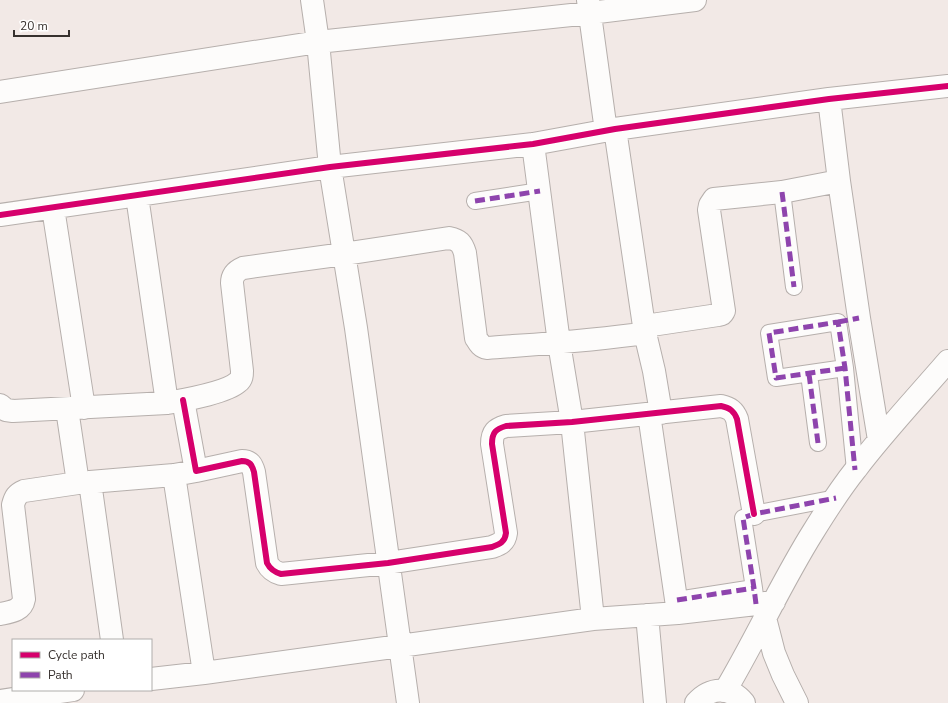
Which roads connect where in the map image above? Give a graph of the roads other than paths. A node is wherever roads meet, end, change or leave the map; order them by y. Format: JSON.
{"nodes":[{"id":1,"x":312,"y":0,"type":"edge"},
{"id":2,"x":695,"y":0,"type":"edge"},
{"id":3,"x":589,"y":7,"type":"edge"},
{"id":4,"x":318,"y":42,"type":"junction"},
{"id":5,"x":948,"y":86,"type":"edge"},
{"id":6,"x":0,"y":92,"type":"edge"},
{"id":7,"x":829,"y":99,"type":"junction"},
{"id":8,"x":610,"y":130,"type":"junction"},
{"id":9,"x":533,"y":144,"type":"junction"},
{"id":10,"x":330,"y":167,"type":"junction"},
{"id":11,"x":839,"y":181,"type":"junction"},
{"id":12,"x":540,"y":191,"type":"junction"},
{"id":13,"x":782,"y":192,"type":"junction"},
{"id":14,"x":137,"y":196,"type":"junction"},
{"id":15,"x":474,"y":201,"type":"dead end"},
{"id":16,"x":53,"y":208,"type":"junction"},
{"id":17,"x":0,"y":215,"type":"edge"},
{"id":18,"x":344,"y":254,"type":"junction"},
{"id":19,"x":794,"y":287,"type":"dead end"},
{"id":20,"x":859,"y":318,"type":"junction"},
{"id":21,"x":838,"y":322,"type":"junction"},
{"id":22,"x":645,"y":330,"type":"junction"},
{"id":23,"x":559,"y":343,"type":"junction"},
{"id":24,"x":948,"y":361,"type":"edge"},
{"id":25,"x":846,"y":368,"type":"junction"},
{"id":26,"x":809,"y":374,"type":"junction"},
{"id":27,"x":175,"y":402,"type":"junction"},
{"id":28,"x":0,"y":405,"type":"edge"},
{"id":29,"x":76,"y":409,"type":"junction"},
{"id":30,"x":655,"y":413,"type":"junction"},
{"id":31,"x":572,"y":422,"type":"junction"},
{"id":32,"x":879,"y":440,"type":"junction"},
{"id":33,"x":818,"y":443,"type":"dead end"},
{"id":34,"x":855,"y":470,"type":"junction"},
{"id":35,"x":196,"y":471,"type":"junction"},
{"id":36,"x":174,"y":475,"type":"junction"},
{"id":37,"x":84,"y":482,"type":"junction"},
{"id":38,"x":836,"y":498,"type":"junction"},
{"id":39,"x":754,"y":514,"type":"junction"},
{"id":40,"x":388,"y":563,"type":"junction"},
{"id":41,"x":762,"y":603,"type":"junction"},
{"id":42,"x":678,"y":606,"type":"junction"},
{"id":43,"x":0,"y":614,"type":"edge"},
{"id":44,"x":647,"y":615,"type":"junction"},
{"id":45,"x":593,"y":618,"type":"junction"},
{"id":46,"x":112,"y":639,"type":"edge"},
{"id":47,"x":400,"y":646,"type":"junction"},
{"id":48,"x":204,"y":673,"type":"junction"},
{"id":49,"x":152,"y":679,"type":"edge"},
{"id":50,"x":66,"y":691,"type":"edge"},
{"id":51,"x":725,"y":691,"type":"junction"},
{"id":52,"x":0,"y":701,"type":"edge"},
{"id":53,"x":408,"y":703,"type":"edge"},
{"id":54,"x":656,"y":703,"type":"edge"},
{"id":55,"x":696,"y":703,"type":"edge"},
{"id":56,"x":744,"y":703,"type":"edge"},
{"id":57,"x":797,"y":703,"type":"edge"}],
"edges":[{"from":1,"to":4,"type":"street"},
{"from":2,"to":3,"type":"street"},
{"from":3,"to":4,"type":"street"},
{"from":3,"to":8,"type":"street"},
{"from":4,"to":6,"type":"street"},
{"from":4,"to":10,"type":"street"},
{"from":5,"to":7,"type":"street"},
{"from":7,"to":8,"type":"street"},
{"from":7,"to":11,"type":"street"},
{"from":8,"to":9,"type":"street"},
{"from":8,"to":22,"type":"street"},
{"from":9,"to":10,"type":"street"},
{"from":9,"to":12,"type":"street"},
{"from":10,"to":14,"type":"street"},
{"from":10,"to":18,"type":"street"},
{"from":11,"to":13,"type":"street"},
{"from":11,"to":20,"type":"street"},
{"from":12,"to":15,"type":"street"},
{"from":12,"to":23,"type":"street"},
{"from":13,"to":19,"type":"street"},
{"from":13,"to":22,"type":"street"},
{"from":14,"to":16,"type":"street"},
{"from":14,"to":27,"type":"street"},
{"from":16,"to":17,"type":"street"},
{"from":16,"to":29,"type":"street"},
{"from":18,"to":23,"type":"street"},
{"from":18,"to":27,"type":"street"},
{"from":18,"to":40,"type":"street"},
{"from":20,"to":21,"type":"street"},
{"from":20,"to":32,"type":"street"},
{"from":21,"to":25,"type":"street"},
{"from":21,"to":26,"type":"street"},
{"from":22,"to":23,"type":"street"},
{"from":22,"to":30,"type":"street"},
{"from":23,"to":31,"type":"street"},
{"from":24,"to":32,"type":"street"},
{"from":25,"to":26,"type":"street"},
{"from":25,"to":34,"type":"street"},
{"from":26,"to":33,"type":"street"},
{"from":27,"to":29,"type":"street"},
{"from":27,"to":35,"type":"street"},
{"from":28,"to":29,"type":"street"},
{"from":29,"to":37,"type":"street"},
{"from":30,"to":31,"type":"street"},
{"from":30,"to":39,"type":"street"},
{"from":30,"to":42,"type":"street"},
{"from":31,"to":40,"type":"street"},
{"from":31,"to":45,"type":"street"},
{"from":32,"to":34,"type":"street"},
{"from":34,"to":38,"type":"street"},
{"from":35,"to":36,"type":"street"},
{"from":35,"to":40,"type":"street"},
{"from":36,"to":37,"type":"street"},
{"from":36,"to":48,"type":"street"},
{"from":37,"to":43,"type":"street"},
{"from":37,"to":46,"type":"street"},
{"from":38,"to":39,"type":"street"},
{"from":38,"to":41,"type":"street"},
{"from":39,"to":41,"type":"street"},
{"from":40,"to":47,"type":"street"},
{"from":41,"to":42,"type":"street"},
{"from":41,"to":51,"type":"street"},
{"from":41,"to":57,"type":"street"},
{"from":42,"to":44,"type":"street"},
{"from":44,"to":45,"type":"street"},
{"from":44,"to":54,"type":"street"},
{"from":45,"to":47,"type":"street"},
{"from":47,"to":48,"type":"street"},
{"from":47,"to":53,"type":"street"},
{"from":48,"to":49,"type":"street"},
{"from":50,"to":52,"type":"street"},
{"from":51,"to":55,"type":"street"},
{"from":51,"to":56,"type":"street"}]}
